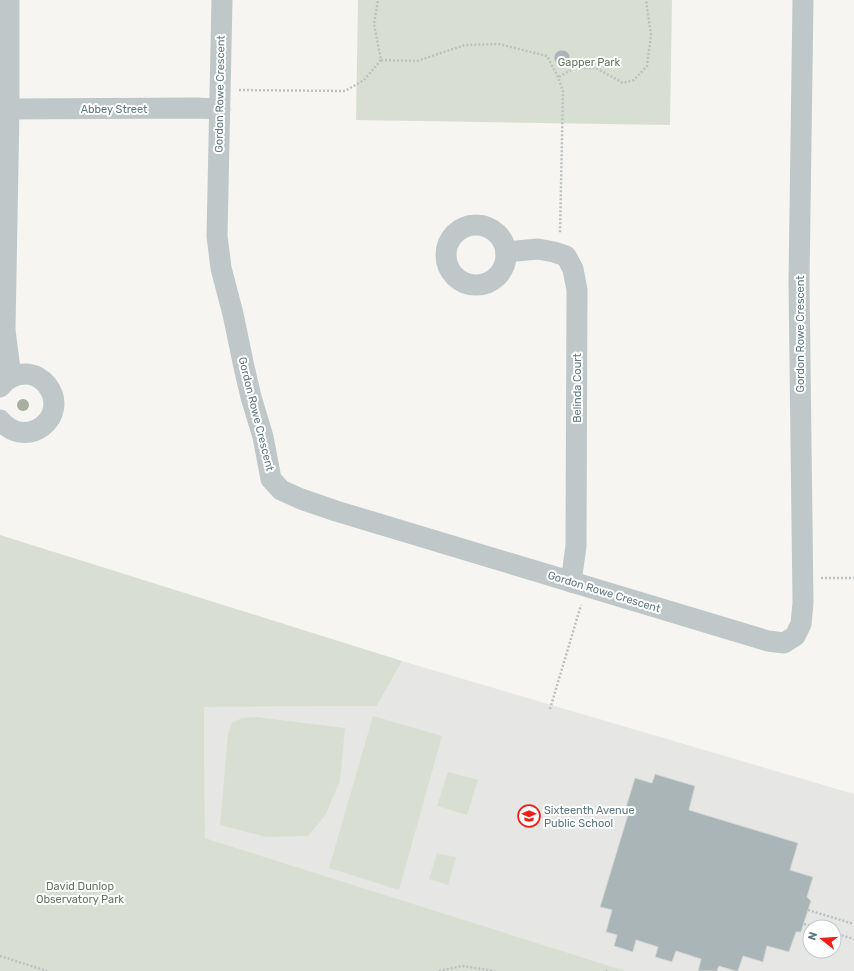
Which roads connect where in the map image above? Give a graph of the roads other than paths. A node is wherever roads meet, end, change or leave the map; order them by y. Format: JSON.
{"nodes":[{"id":1,"x":9,"y":0,"type":"edge"},
{"id":2,"x":222,"y":0,"type":"edge"},
{"id":3,"x":803,"y":0,"type":"edge"},
{"id":4,"x":9,"y":109,"type":"junction"},
{"id":5,"x":220,"y":109,"type":"junction"},
{"id":6,"x":506,"y":252,"type":"dead end"},
{"id":7,"x":6,"y":382,"type":"edge"},
{"id":8,"x":0,"y":420,"type":"edge"},
{"id":9,"x":579,"y":584,"type":"junction"}],
"edges":[{"from":1,"to":4,"type":"street"},
{"from":2,"to":5,"type":"street","name":"Gordon Rowe Crescent"},
{"from":3,"to":9,"type":"street","name":"Gordon Rowe Crescent"},
{"from":4,"to":5,"type":"street","name":"Abbey Street"},
{"from":4,"to":7,"type":"street"},
{"from":5,"to":9,"type":"street","name":"Gordon Rowe Crescent"},
{"from":6,"to":9,"type":"street","name":"Belinda Court"},
{"from":7,"to":8,"type":"street"}]}
